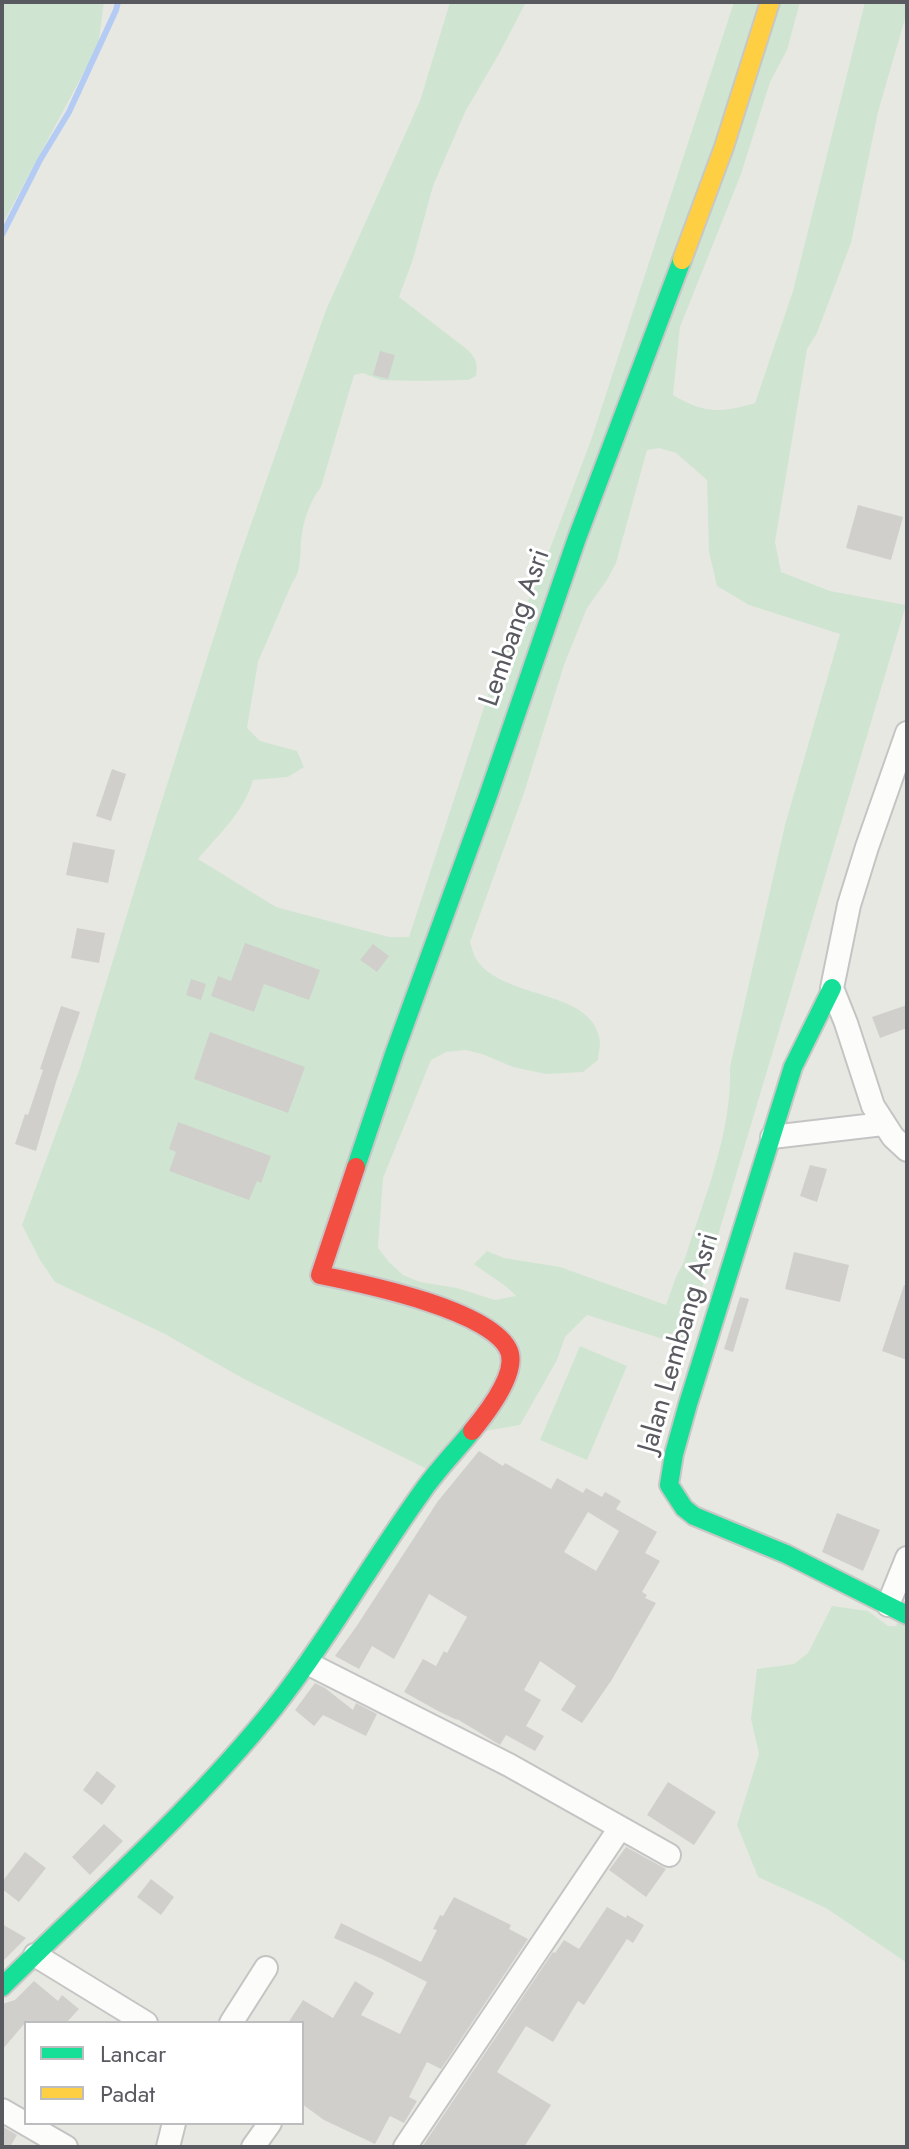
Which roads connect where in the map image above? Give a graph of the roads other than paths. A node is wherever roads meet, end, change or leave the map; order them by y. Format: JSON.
{"nodes":[{"id":1,"x":770,"y":2,"type":"edge"},
{"id":2,"x":907,"y":733,"type":"edge"},
{"id":3,"x":832,"y":988,"type":"junction"},
{"id":4,"x":883,"y":1124,"type":"junction"},
{"id":5,"x":772,"y":1137,"type":"junction"},
{"id":6,"x":907,"y":1150,"type":"edge"},
{"id":7,"x":907,"y":1558,"type":"edge"},
{"id":8,"x":897,"y":1610,"type":"edge"},
{"id":9,"x":309,"y":1664,"type":"junction"},
{"id":10,"x":620,"y":1828,"type":"junction"},
{"id":11,"x":669,"y":1855,"type":"dead end"},
{"id":12,"x":35,"y":1955,"type":"junction"},
{"id":13,"x":266,"y":1968,"type":"dead end"},
{"id":14,"x":2,"y":1987,"type":"edge"},
{"id":15,"x":143,"y":2021,"type":"edge"},
{"id":16,"x":232,"y":2021,"type":"edge"},
{"id":17,"x":2,"y":2110,"type":"edge"},
{"id":18,"x":24,"y":2123,"type":"edge"},
{"id":19,"x":28,"y":2125,"type":"edge"},
{"id":20,"x":174,"y":2125,"type":"edge"},
{"id":21,"x":269,"y":2125,"type":"edge"},
{"id":22,"x":66,"y":2147,"type":"edge"},
{"id":23,"x":168,"y":2147,"type":"edge"},
{"id":24,"x":253,"y":2147,"type":"edge"},
{"id":25,"x":405,"y":2147,"type":"edge"}],
"edges":[{"from":1,"to":9,"type":"street","name":"Lembang Asri"},
{"from":2,"to":3,"type":"street"},
{"from":3,"to":4,"type":"street"},
{"from":3,"to":5,"type":"street"},
{"from":4,"to":5,"type":"street"},
{"from":4,"to":6,"type":"street"},
{"from":5,"to":8,"type":"street","name":"Jalan Lembang Asri"},
{"from":7,"to":8,"type":"street"},
{"from":9,"to":10,"type":"street"},
{"from":9,"to":12,"type":"street"},
{"from":10,"to":11,"type":"street"},
{"from":10,"to":25,"type":"street"},
{"from":12,"to":14,"type":"street"},
{"from":12,"to":15,"type":"street"},
{"from":13,"to":16,"type":"street"},
{"from":17,"to":18,"type":"street"},
{"from":19,"to":22,"type":"street"},
{"from":20,"to":23,"type":"street"},
{"from":21,"to":24,"type":"street"}]}
